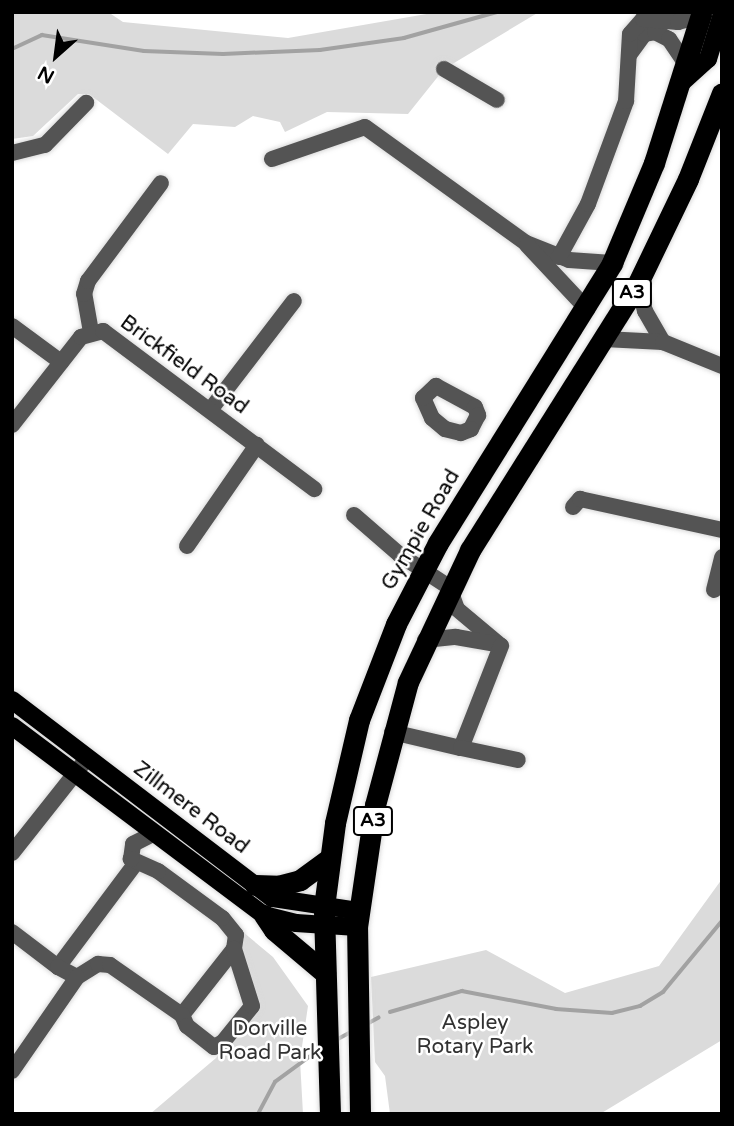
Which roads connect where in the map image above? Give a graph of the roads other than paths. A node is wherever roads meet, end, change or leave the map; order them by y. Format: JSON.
{"nodes":[{"id":1,"x":708,"y":14,"type":"edge"},
{"id":2,"x":629,"y":55,"type":"junction"},
{"id":3,"x":687,"y":64,"type":"junction"},
{"id":4,"x":444,"y":69,"type":"dead end"},
{"id":5,"x":679,"y":85,"type":"junction"},
{"id":6,"x":722,"y":93,"type":"edge"},
{"id":7,"x":497,"y":100,"type":"dead end"},
{"id":8,"x":86,"y":103,"type":"dead end"},
{"id":9,"x":718,"y":111,"type":"edge"},
{"id":10,"x":12,"y":153,"type":"edge"},
{"id":11,"x":272,"y":159,"type":"dead end"},
{"id":12,"x":161,"y":183,"type":"dead end"},
{"id":13,"x":526,"y":243,"type":"junction"},
{"id":14,"x":559,"y":257,"type":"junction"},
{"id":15,"x":612,"y":263,"type":"junction"},
{"id":16,"x":638,"y":283,"type":"junction"},
{"id":17,"x":294,"y":302,"type":"dead end"},
{"id":18,"x":587,"y":309,"type":"junction"},
{"id":19,"x":12,"y":326,"type":"edge"},
{"id":20,"x":92,"y":332,"type":"junction"},
{"id":21,"x":604,"y":339,"type":"junction"},
{"id":22,"x":663,"y":342,"type":"junction"},
{"id":23,"x":61,"y":362,"type":"junction"},
{"id":24,"x":722,"y":366,"type":"edge"},
{"id":25,"x":211,"y":410,"type":"junction"},
{"id":26,"x":12,"y":425,"type":"edge"},
{"id":27,"x":257,"y":445,"type":"junction"},
{"id":28,"x":314,"y":489,"type":"dead end"},
{"id":29,"x":573,"y":507,"type":"dead end"},
{"id":30,"x":354,"y":515,"type":"dead end"},
{"id":31,"x":722,"y":530,"type":"edge"},
{"id":32,"x":187,"y":546,"type":"dead end"},
{"id":33,"x":722,"y":557,"type":"edge"},
{"id":34,"x":424,"y":569,"type":"junction"},
{"id":35,"x":449,"y":587,"type":"junction"},
{"id":36,"x":714,"y":590,"type":"dead end"},
{"id":37,"x":425,"y":640,"type":"junction"},
{"id":38,"x":502,"y":646,"type":"junction"},
{"id":39,"x":12,"y":700,"type":"edge"},
{"id":40,"x":12,"y":726,"type":"edge"},
{"id":41,"x":392,"y":732,"type":"junction"},
{"id":42,"x":461,"y":748,"type":"junction"},
{"id":43,"x":88,"y":757,"type":"junction"},
{"id":44,"x":518,"y":760,"type":"dead end"},
{"id":45,"x":75,"y":774,"type":"junction"},
{"id":46,"x":173,"y":823,"type":"junction"},
{"id":47,"x":157,"y":837,"type":"junction"},
{"id":48,"x":12,"y":853,"type":"edge"},
{"id":49,"x":329,"y":859,"type":"junction"},
{"id":50,"x":135,"y":864,"type":"junction"},
{"id":51,"x":255,"y":885,"type":"junction"},
{"id":52,"x":264,"y":915,"type":"junction"},
{"id":53,"x":324,"y":916,"type":"junction"},
{"id":54,"x":358,"y":919,"type":"junction"},
{"id":55,"x":12,"y":932,"type":"edge"},
{"id":56,"x":234,"y":949,"type":"junction"},
{"id":57,"x":58,"y":967,"type":"junction"},
{"id":58,"x":325,"y":973,"type":"junction"},
{"id":59,"x":77,"y":977,"type":"junction"},
{"id":60,"x":182,"y":1015,"type":"junction"},
{"id":61,"x":12,"y":1070,"type":"edge"},
{"id":62,"x":330,"y":1114,"type":"edge"},
{"id":63,"x":360,"y":1114,"type":"edge"}],
"edges":[{"from":1,"to":2,"type":"street"},
{"from":1,"to":3,"type":"highway","name":"Gympie Road","number":"A3"},
{"from":1,"to":5,"type":"main road"},
{"from":2,"to":3,"type":"street"},
{"from":2,"to":14,"type":"street"},
{"from":3,"to":5,"type":"highway","name":"Gympie Road","number":"A3"},
{"from":4,"to":7,"type":"street"},
{"from":5,"to":15,"type":"highway","name":"Gympie Road","number":"A3"},
{"from":6,"to":9,"type":"highway","number":"A3"},
{"from":8,"to":10,"type":"street"},
{"from":9,"to":16,"type":"highway","number":"A3"},
{"from":11,"to":13,"type":"street"},
{"from":12,"to":20,"type":"street"},
{"from":13,"to":14,"type":"street"},
{"from":13,"to":18,"type":"street"},
{"from":14,"to":15,"type":"street"},
{"from":15,"to":18,"type":"highway","name":"Gympie Road","number":"A3"},
{"from":16,"to":21,"type":"highway","number":"A3"},
{"from":16,"to":22,"type":"street"},
{"from":17,"to":25,"type":"street"},
{"from":18,"to":34,"type":"highway","name":"Gympie Road","number":"A3"},
{"from":19,"to":23,"type":"street"},
{"from":20,"to":23,"type":"street","name":"Brickfield Road"},
{"from":20,"to":25,"type":"street","name":"Brickfield Road"},
{"from":21,"to":22,"type":"street"},
{"from":21,"to":35,"type":"highway","number":"A3"},
{"from":22,"to":24,"type":"street"},
{"from":23,"to":26,"type":"street","name":"Brickfield Road"},
{"from":25,"to":27,"type":"street","name":"Brickfield Road"},
{"from":27,"to":28,"type":"street","name":"Brickfield Road"},
{"from":27,"to":32,"type":"street"},
{"from":29,"to":31,"type":"street"},
{"from":30,"to":34,"type":"street"},
{"from":33,"to":36,"type":"street"},
{"from":34,"to":35,"type":"street"},
{"from":34,"to":49,"type":"highway","name":"Gympie Road","number":"A3"},
{"from":35,"to":37,"type":"highway","number":"A3"},
{"from":35,"to":38,"type":"street"},
{"from":37,"to":38,"type":"street"},
{"from":37,"to":41,"type":"highway","number":"A3"},
{"from":38,"to":42,"type":"street"},
{"from":39,"to":43,"type":"main road","name":"Zillmere Road"},
{"from":40,"to":45,"type":"main road","name":"Zillmere Road"},
{"from":41,"to":42,"type":"street"},
{"from":41,"to":54,"type":"highway","number":"A3"},
{"from":42,"to":44,"type":"street"},
{"from":43,"to":45,"type":"street"},
{"from":43,"to":46,"type":"main road","name":"Zillmere Road"},
{"from":45,"to":47,"type":"main road","name":"Zillmere Road"},
{"from":45,"to":48,"type":"street"},
{"from":46,"to":47,"type":"street"},
{"from":46,"to":51,"type":"main road","name":"Zillmere Road"},
{"from":47,"to":50,"type":"street"},
{"from":47,"to":52,"type":"main road","name":"Zillmere Road"},
{"from":49,"to":51,"type":"highway"},
{"from":49,"to":53,"type":"highway","name":"Gympie Road","number":"A3"},
{"from":50,"to":56,"type":"street"},
{"from":50,"to":57,"type":"street"},
{"from":51,"to":53,"type":"main road","name":"Zillmere Road"},
{"from":52,"to":53,"type":"main road","name":"Zillmere Road"},
{"from":52,"to":58,"type":"highway"},
{"from":53,"to":54,"type":"main road","name":"Zillmere Road"},
{"from":53,"to":58,"type":"highway","name":"Gympie Road","number":"A3"},
{"from":54,"to":63,"type":"highway","number":"A3"},
{"from":55,"to":57,"type":"street"},
{"from":56,"to":60,"type":"street"},
{"from":56,"to":60,"type":"street"},
{"from":57,"to":59,"type":"street"},
{"from":58,"to":62,"type":"highway","name":"Gympie Road","number":"A3"},
{"from":59,"to":60,"type":"street"},
{"from":59,"to":61,"type":"street"}]}
